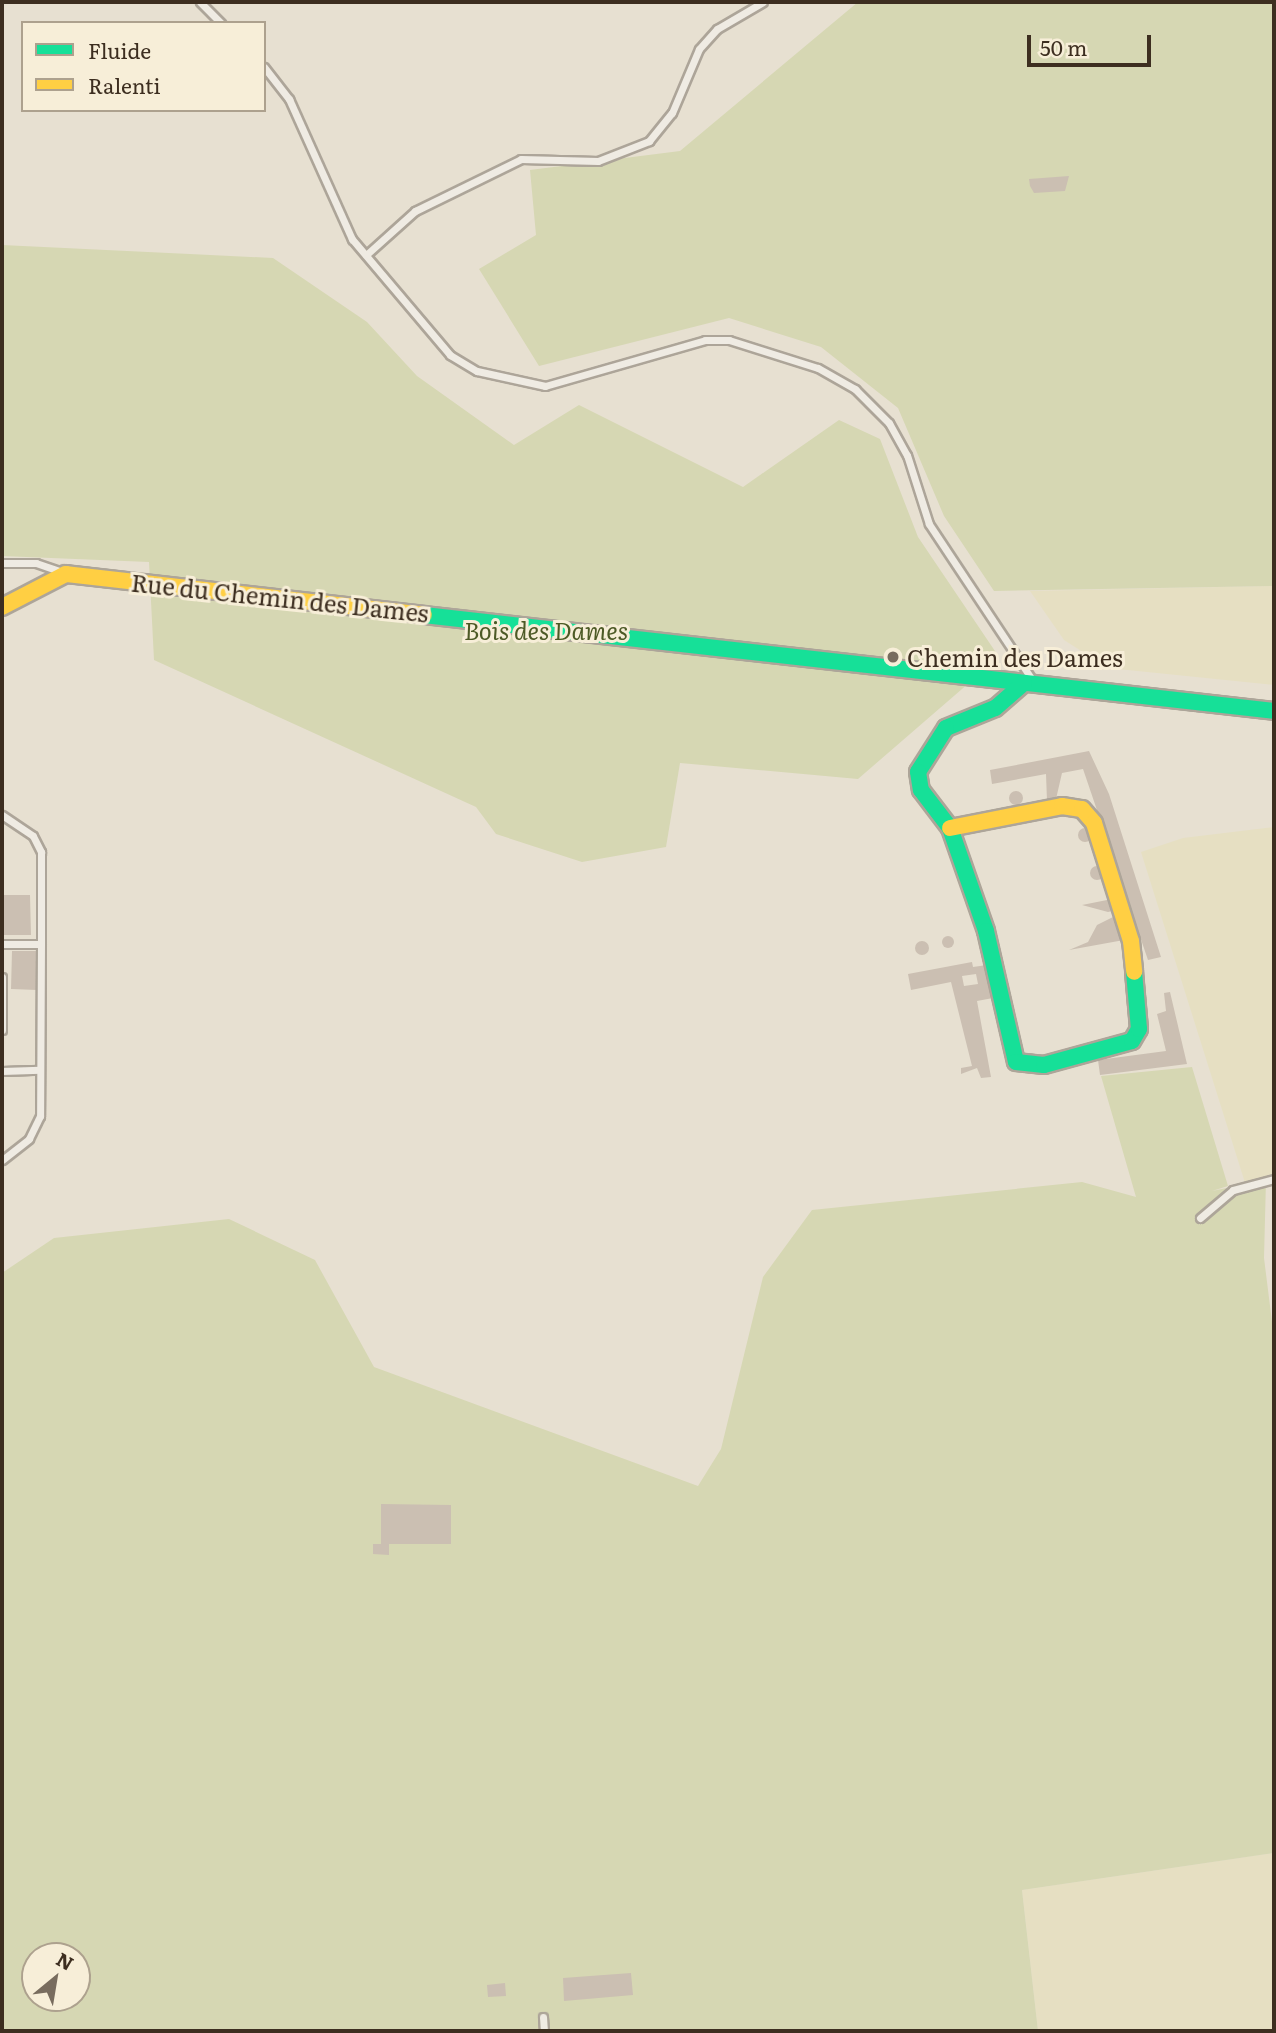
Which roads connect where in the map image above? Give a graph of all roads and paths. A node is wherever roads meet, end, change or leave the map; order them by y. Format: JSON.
{"nodes":[{"id":1,"x":200,"y":2,"type":"edge"},
{"id":2,"x":762,"y":2,"type":"edge"},
{"id":3,"x":219,"y":21,"type":"edge"},
{"id":4,"x":266,"y":69,"type":"edge"},
{"id":5,"x":366,"y":255,"type":"junction"},
{"id":6,"x":2,"y":563,"type":"edge"},
{"id":7,"x":66,"y":574,"type":"junction"},
{"id":8,"x":2,"y":607,"type":"edge"},
{"id":9,"x":1030,"y":683,"type":"junction"},
{"id":10,"x":1274,"y":711,"type":"edge"},
{"id":11,"x":2,"y":815,"type":"edge"},
{"id":12,"x":950,"y":828,"type":"junction"},
{"id":13,"x":2,"y":944,"type":"edge"},
{"id":14,"x":41,"y":944,"type":"junction"},
{"id":15,"x":2,"y":977,"type":"edge"},
{"id":16,"x":2,"y":1030,"type":"edge"},
{"id":17,"x":40,"y":1070,"type":"junction"},
{"id":18,"x":2,"y":1071,"type":"edge"},
{"id":19,"x":2,"y":1160,"type":"edge"},
{"id":20,"x":1274,"y":1179,"type":"edge"},
{"id":21,"x":1200,"y":1218,"type":"dead end"},
{"id":22,"x":543,"y":2017,"type":"dead end"},
{"id":23,"x":544,"y":2031,"type":"edge"}],
"edges":[{"from":1,"to":3,"type":"lane"},
{"from":2,"to":5,"type":"lane"},
{"from":4,"to":5,"type":"lane"},
{"from":5,"to":9,"type":"lane"},
{"from":6,"to":7,"type":"lane"},
{"from":7,"to":8,"type":"street"},
{"from":7,"to":9,"type":"street","name":"Rue du Chemin des Dames"},
{"from":9,"to":10,"type":"street","name":"Rue du Chemin des Dames"},
{"from":9,"to":12,"type":"street"},
{"from":11,"to":14,"type":"lane"},
{"from":12,"to":12,"type":"street"},
{"from":13,"to":14,"type":"lane"},
{"from":14,"to":17,"type":"lane"},
{"from":15,"to":16,"type":"lane"},
{"from":17,"to":18,"type":"lane"},
{"from":17,"to":19,"type":"lane"},
{"from":20,"to":21,"type":"lane"},
{"from":22,"to":23,"type":"lane"}]}
